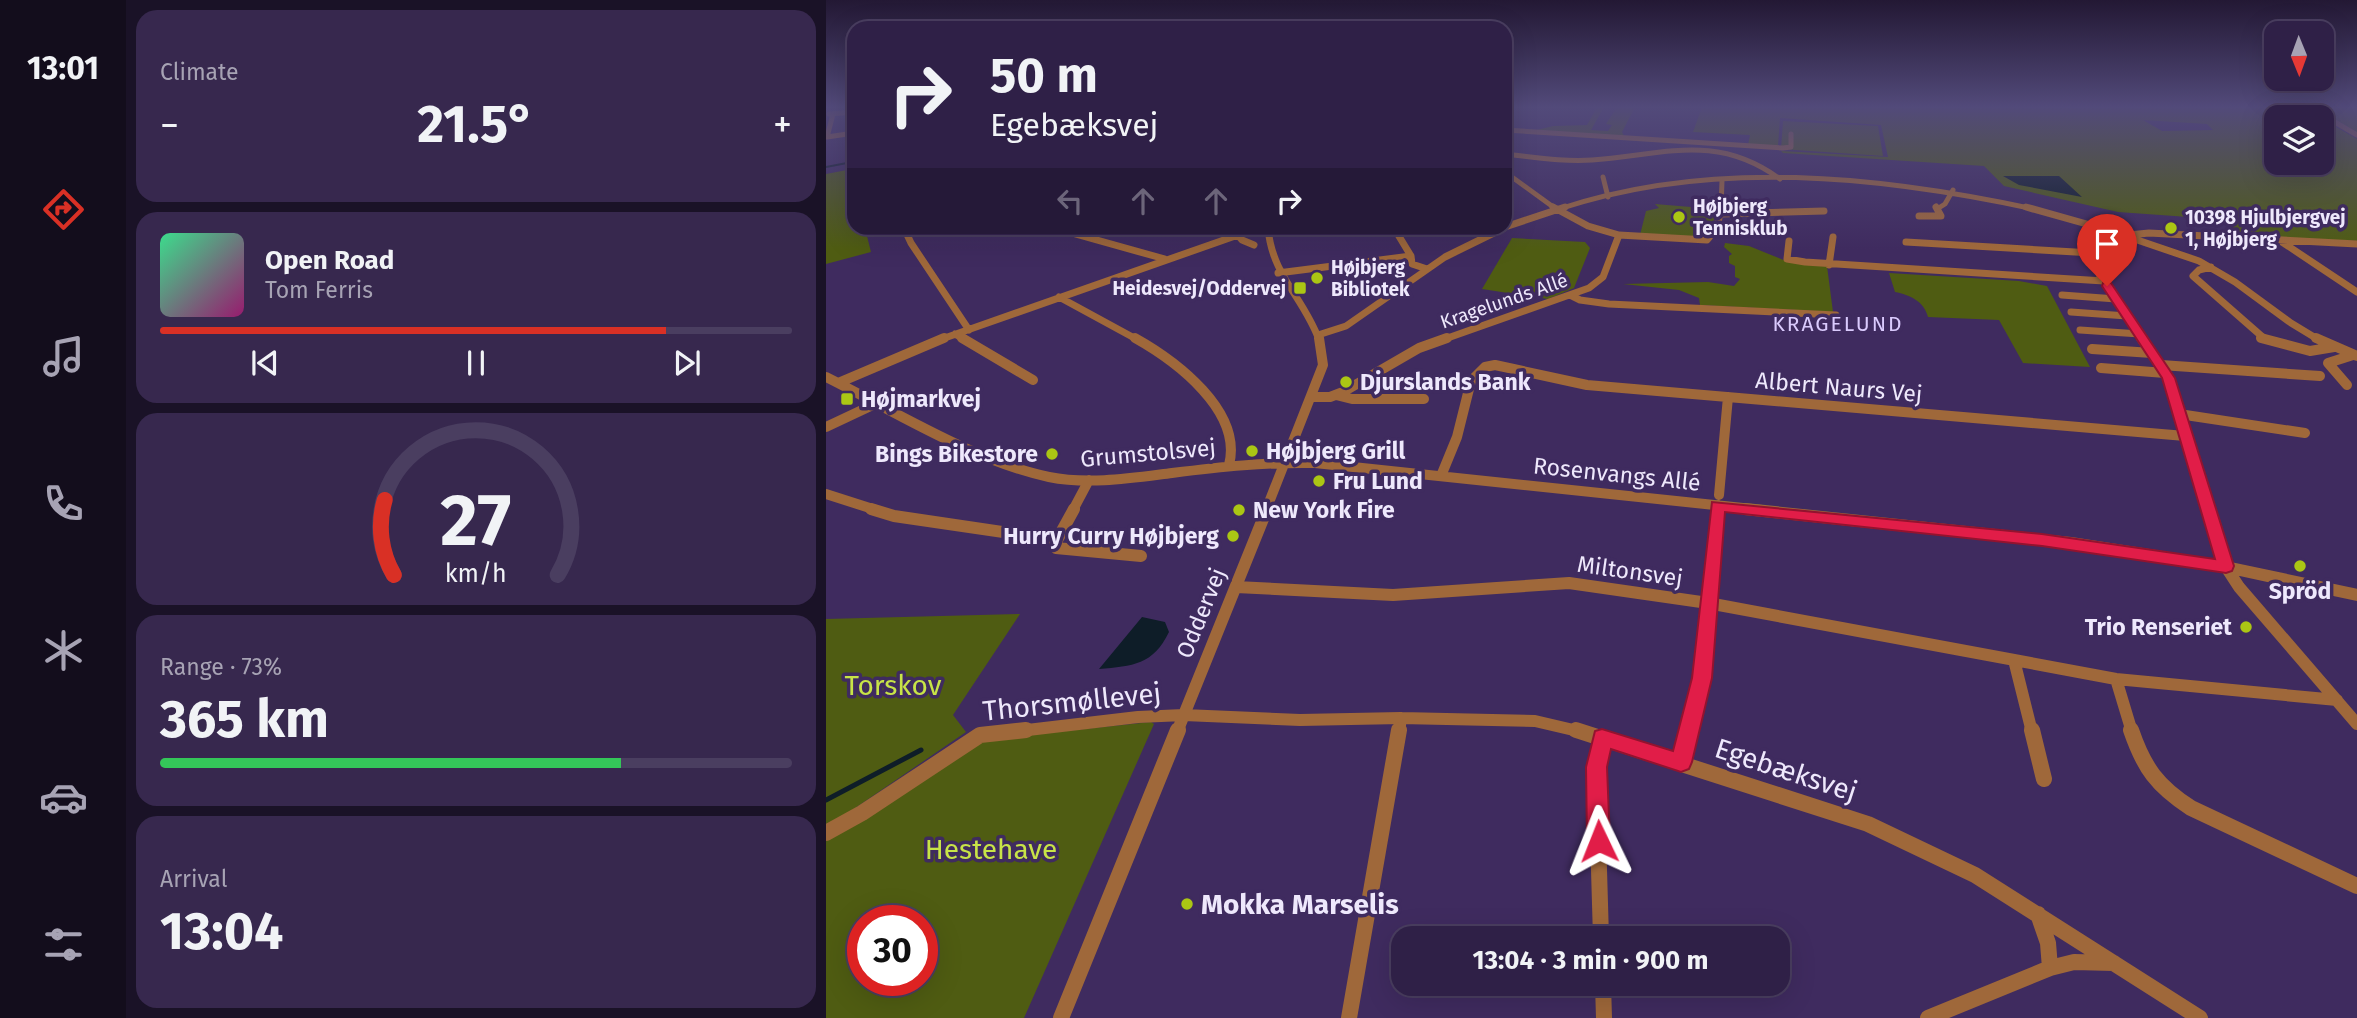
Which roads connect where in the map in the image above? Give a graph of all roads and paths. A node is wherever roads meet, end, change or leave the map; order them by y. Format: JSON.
{"nodes":[{"id":1,"x":1512,"y":155,"type":"edge"},
{"id":2,"x":1632,"y":155,"type":"edge"},
{"id":3,"x":1726,"y":155,"type":"edge"},
{"id":4,"x":1512,"y":177,"type":"edge"},
{"id":5,"x":1603,"y":177,"type":"dead end"},
{"id":6,"x":1780,"y":178,"type":"junction"},
{"id":7,"x":1722,"y":181,"type":"junction"},
{"id":8,"x":1953,"y":190,"type":"junction"},
{"id":9,"x":1608,"y":197,"type":"junction"},
{"id":10,"x":1557,"y":209,"type":"junction"},
{"id":11,"x":1824,"y":211,"type":"dead end"},
{"id":12,"x":1721,"y":214,"type":"junction"},
{"id":13,"x":1919,"y":216,"type":"dead end"},
{"id":14,"x":1512,"y":224,"type":"edge"},
{"id":15,"x":2108,"y":230,"type":"junction"},
{"id":16,"x":907,"y":235,"type":"edge"},
{"id":17,"x":1079,"y":235,"type":"edge"},
{"id":18,"x":1225,"y":235,"type":"edge"},
{"id":19,"x":1239,"y":235,"type":"edge"},
{"id":20,"x":1268,"y":235,"type":"edge"},
{"id":21,"x":1399,"y":235,"type":"edge"},
{"id":22,"x":1487,"y":235,"type":"edge"},
{"id":23,"x":1619,"y":235,"type":"junction"},
{"id":24,"x":1833,"y":237,"type":"dead end"},
{"id":25,"x":2130,"y":237,"type":"junction"},
{"id":26,"x":2280,"y":240,"type":"junction"},
{"id":27,"x":1789,"y":241,"type":"dead end"},
{"id":28,"x":1906,"y":242,"type":"dead end"},
{"id":29,"x":2357,"y":244,"type":"edge"},
{"id":30,"x":1254,"y":245,"type":"dead end"},
{"id":31,"x":2092,"y":253,"type":"junction"},
{"id":32,"x":1411,"y":256,"type":"junction"},
{"id":33,"x":1165,"y":259,"type":"junction"},
{"id":34,"x":1829,"y":265,"type":"junction"},
{"id":35,"x":2211,"y":267,"type":"junction"},
{"id":36,"x":1427,"y":269,"type":"junction"},
{"id":37,"x":1279,"y":273,"type":"junction"},
{"id":38,"x":2104,"y":281,"type":"junction"},
{"id":39,"x":2357,"y":292,"type":"edge"},
{"id":40,"x":1570,"y":295,"type":"junction"},
{"id":41,"x":2062,"y":295,"type":"dead end"},
{"id":42,"x":1059,"y":297,"type":"junction"},
{"id":43,"x":2116,"y":299,"type":"junction"},
{"id":44,"x":2071,"y":312,"type":"dead end"},
{"id":45,"x":1836,"y":315,"type":"dead end"},
{"id":46,"x":2127,"y":316,"type":"junction"},
{"id":47,"x":969,"y":330,"type":"junction"},
{"id":48,"x":2080,"y":330,"type":"dead end"},
{"id":49,"x":955,"y":334,"type":"junction"},
{"id":50,"x":2140,"y":334,"type":"junction"},
{"id":51,"x":1318,"y":335,"type":"junction"},
{"id":52,"x":2334,"y":347,"type":"junction"},
{"id":53,"x":2092,"y":349,"type":"dead end"},
{"id":54,"x":2152,"y":353,"type":"junction"},
{"id":55,"x":2355,"y":356,"type":"edge"},
{"id":56,"x":2101,"y":368,"type":"dead end"},
{"id":57,"x":2163,"y":369,"type":"junction"},
{"id":58,"x":2320,"y":376,"type":"dead end"},
{"id":59,"x":826,"y":377,"type":"edge"},
{"id":60,"x":1032,"y":380,"type":"dead end"},
{"id":61,"x":838,"y":383,"type":"junction"},
{"id":62,"x":2347,"y":385,"type":"dead end"},
{"id":63,"x":1336,"y":395,"type":"junction"},
{"id":64,"x":1311,"y":397,"type":"junction"},
{"id":65,"x":1728,"y":397,"type":"junction"},
{"id":66,"x":1424,"y":400,"type":"dead end"},
{"id":67,"x":877,"y":403,"type":"junction"},
{"id":68,"x":2179,"y":414,"type":"junction"},
{"id":69,"x":826,"y":427,"type":"edge"},
{"id":70,"x":2305,"y":433,"type":"dead end"},
{"id":71,"x":2185,"y":436,"type":"junction"},
{"id":72,"x":1286,"y":461,"type":"junction"},
{"id":73,"x":1229,"y":466,"type":"junction"},
{"id":74,"x":1441,"y":476,"type":"junction"},
{"id":75,"x":1089,"y":480,"type":"junction"},
{"id":76,"x":826,"y":494,"type":"edge"},
{"id":77,"x":1718,"y":500,"type":"junction"},
{"id":78,"x":1056,"y":540,"type":"junction"},
{"id":79,"x":1142,"y":556,"type":"dead end"},
{"id":80,"x":2226,"y":566,"type":"junction"},
{"id":81,"x":1236,"y":587,"type":"junction"},
{"id":82,"x":2357,"y":594,"type":"edge"},
{"id":83,"x":1708,"y":603,"type":"junction"},
{"id":84,"x":2014,"y":660,"type":"junction"},
{"id":85,"x":2116,"y":679,"type":"junction"},
{"id":86,"x":2337,"y":700,"type":"junction"},
{"id":87,"x":1184,"y":715,"type":"junction"},
{"id":88,"x":1401,"y":718,"type":"junction"},
{"id":89,"x":2357,"y":724,"type":"edge"},
{"id":90,"x":1602,"y":738,"type":"junction"},
{"id":91,"x":1681,"y":762,"type":"junction"},
{"id":92,"x":2044,"y":779,"type":"dead end"},
{"id":93,"x":826,"y":833,"type":"edge"},
{"id":94,"x":2357,"y":886,"type":"edge"},
{"id":95,"x":2038,"y":914,"type":"junction"},
{"id":96,"x":1601,"y":926,"type":"edge"},
{"id":97,"x":2114,"y":963,"type":"junction"},
{"id":98,"x":2050,"y":968,"type":"junction"},
{"id":99,"x":1603,"y":996,"type":"edge"},
{"id":100,"x":1060,"y":1018,"type":"edge"},
{"id":101,"x":1349,"y":1018,"type":"edge"},
{"id":102,"x":1604,"y":1018,"type":"edge"},
{"id":103,"x":1928,"y":1018,"type":"edge"},
{"id":104,"x":2200,"y":1018,"type":"edge"}],
"edges":[{"from":1,"to":2,"type":"street"},
{"from":3,"to":6,"type":"street"},
{"from":4,"to":10,"type":"street"},
{"from":5,"to":9,"type":"street"},
{"from":6,"to":7,"type":"street"},
{"from":6,"to":8,"type":"street"},
{"from":7,"to":9,"type":"street"},
{"from":7,"to":12,"type":"street"},
{"from":8,"to":13,"type":"street"},
{"from":8,"to":15,"type":"street"},
{"from":9,"to":10,"type":"street"},
{"from":10,"to":14,"type":"street"},
{"from":10,"to":23,"type":"street"},
{"from":11,"to":12,"type":"street"},
{"from":12,"to":23,"type":"street"},
{"from":15,"to":25,"type":"street"},
{"from":15,"to":31,"type":"street"},
{"from":16,"to":47,"type":"street"},
{"from":17,"to":33,"type":"street"},
{"from":18,"to":33,"type":"street"},
{"from":19,"to":30,"type":"street"},
{"from":20,"to":37,"type":"street","name":"Oddervej"},
{"from":21,"to":32,"type":"street"},
{"from":22,"to":36,"type":"street"},
{"from":23,"to":40,"type":"street","name":"Kragelunds Allé"},
{"from":24,"to":34,"type":"street"},
{"from":25,"to":26,"type":"street"},
{"from":25,"to":35,"type":"street"},
{"from":26,"to":29,"type":"street"},
{"from":26,"to":39,"type":"street"},
{"from":27,"to":34,"type":"street"},
{"from":28,"to":31,"type":"street"},
{"from":31,"to":38,"type":"street"},
{"from":32,"to":36,"type":"street"},
{"from":32,"to":37,"type":"street"},
{"from":33,"to":42,"type":"street"},
{"from":34,"to":38,"type":"street"},
{"from":35,"to":52,"type":"street"},
{"from":35,"to":52,"type":"street"},
{"from":36,"to":51,"type":"street"},
{"from":37,"to":51,"type":"street","name":"Oddervej"},
{"from":38,"to":43,"type":"street"},
{"from":40,"to":45,"type":"street"},
{"from":40,"to":63,"type":"street","name":"Kragelunds Allé"},
{"from":41,"to":43,"type":"street"},
{"from":42,"to":47,"type":"street"},
{"from":42,"to":73,"type":"street"},
{"from":43,"to":46,"type":"street"},
{"from":44,"to":46,"type":"street"},
{"from":46,"to":50,"type":"street"},
{"from":47,"to":49,"type":"street"},
{"from":48,"to":50,"type":"street"},
{"from":49,"to":60,"type":"street"},
{"from":49,"to":61,"type":"street"},
{"from":50,"to":54,"type":"street"},
{"from":51,"to":64,"type":"street","name":"Oddervej"},
{"from":52,"to":55,"type":"street"},
{"from":53,"to":54,"type":"street"},
{"from":54,"to":57,"type":"street"},
{"from":55,"to":62,"type":"street"},
{"from":56,"to":57,"type":"street"},
{"from":57,"to":58,"type":"street"},
{"from":57,"to":68,"type":"street"},
{"from":59,"to":61,"type":"street","name":"Grumstolsvej"},
{"from":61,"to":67,"type":"street","name":"Grumstolsvej"},
{"from":63,"to":64,"type":"street","name":"Kragelunds Allé"},
{"from":63,"to":66,"type":"street"},
{"from":64,"to":72,"type":"street","name":"Oddervej"},
{"from":65,"to":71,"type":"street","name":"Albert Naurs Vej"},
{"from":65,"to":74,"type":"street","name":"Albert Naurs Vej"},
{"from":65,"to":77,"type":"street"},
{"from":67,"to":69,"type":"street"},
{"from":67,"to":75,"type":"street","name":"Grumstolsvej"},
{"from":68,"to":70,"type":"street"},
{"from":68,"to":71,"type":"street"},
{"from":71,"to":80,"type":"street"},
{"from":72,"to":73,"type":"street","name":"Grumstolsvej"},
{"from":72,"to":74,"type":"street","name":"Rosenvangs Allé"},
{"from":72,"to":81,"type":"street","name":"Oddervej"},
{"from":73,"to":75,"type":"street","name":"Grumstolsvej"},
{"from":74,"to":77,"type":"street","name":"Rosenvangs Allé"},
{"from":75,"to":78,"type":"street"},
{"from":76,"to":78,"type":"street"},
{"from":77,"to":80,"type":"street","name":"Rosenvangs Allé"},
{"from":77,"to":83,"type":"street"},
{"from":78,"to":79,"type":"street"},
{"from":80,"to":82,"type":"street","name":"Rosenvangs Allé"},
{"from":80,"to":86,"type":"street"},
{"from":81,"to":83,"type":"street","name":"Miltonsvej"},
{"from":81,"to":87,"type":"street","name":"Oddervej"},
{"from":83,"to":84,"type":"street","name":"Miltonsvej"},
{"from":83,"to":91,"type":"street"},
{"from":84,"to":85,"type":"street","name":"Miltonsvej"},
{"from":84,"to":92,"type":"street"},
{"from":85,"to":86,"type":"street","name":"Miltonsvej"},
{"from":85,"to":94,"type":"street"},
{"from":86,"to":89,"type":"street"},
{"from":87,"to":88,"type":"street","name":"Egebæksvej"},
{"from":87,"to":93,"type":"street","name":"Thorsmøllevej"},
{"from":87,"to":100,"type":"street","name":"Oddervej"},
{"from":88,"to":90,"type":"street","name":"Egebæksvej"},
{"from":88,"to":101,"type":"street"},
{"from":90,"to":91,"type":"street","name":"Egebæksvej"},
{"from":90,"to":96,"type":"street"},
{"from":91,"to":95,"type":"street","name":"Egebæksvej"},
{"from":95,"to":97,"type":"street","name":"Egebæksvej"},
{"from":95,"to":98,"type":"street"},
{"from":97,"to":98,"type":"street"},
{"from":97,"to":104,"type":"street","name":"Egebæksvej"},
{"from":98,"to":103,"type":"street"},
{"from":99,"to":102,"type":"street"}]}
